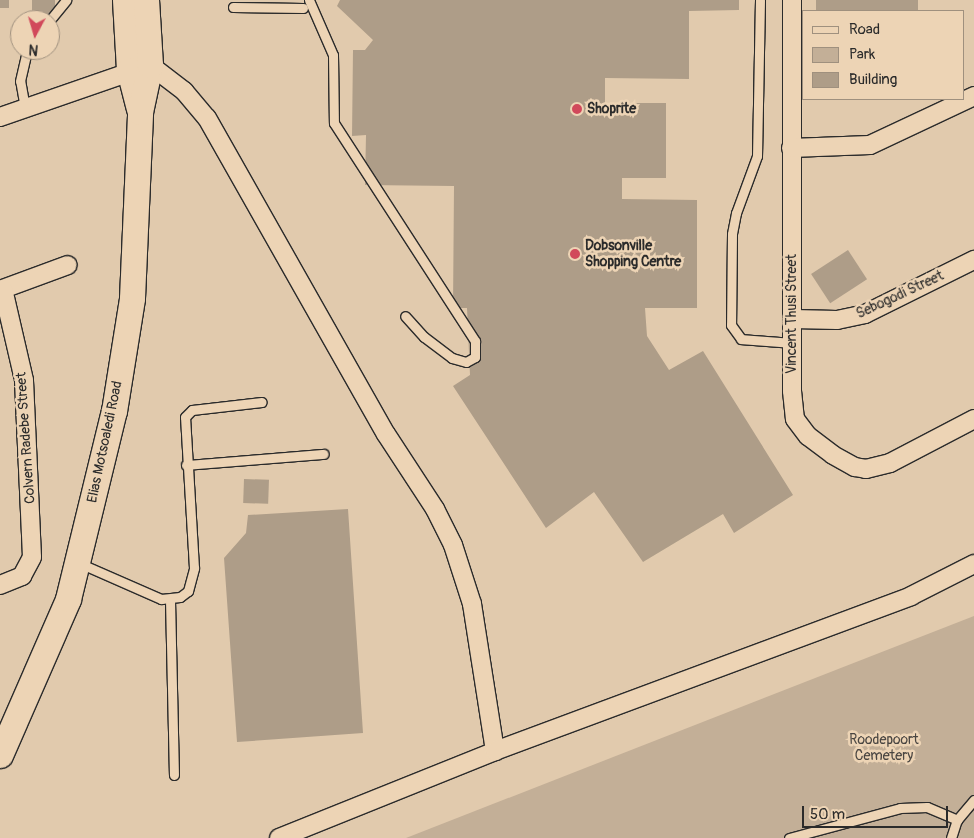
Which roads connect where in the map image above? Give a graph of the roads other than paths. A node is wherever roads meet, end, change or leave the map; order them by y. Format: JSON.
{"nodes":[{"id":1,"x":66,"y":0,"type":"edge"},
{"id":2,"x":125,"y":0,"type":"edge"},
{"id":3,"x":146,"y":0,"type":"edge"},
{"id":4,"x":309,"y":0,"type":"edge"},
{"id":5,"x":760,"y":0,"type":"edge"},
{"id":6,"x":792,"y":0,"type":"edge"},
{"id":7,"x":233,"y":7,"type":"dead end"},
{"id":8,"x":303,"y":8,"type":"dead end"},
{"id":9,"x":58,"y":10,"type":"edge"},
{"id":10,"x":24,"y":60,"type":"edge"},
{"id":11,"x":140,"y":68,"type":"junction"},
{"id":12,"x":974,"y":96,"type":"edge"},
{"id":13,"x":25,"y":108,"type":"junction"},
{"id":14,"x":0,"y":117,"type":"edge"},
{"id":15,"x":791,"y":148,"type":"junction"},
{"id":16,"x":974,"y":260,"type":"edge"},
{"id":17,"x":68,"y":265,"type":"dead end"},
{"id":18,"x":2,"y":289,"type":"edge"},
{"id":19,"x":405,"y":316,"type":"dead end"},
{"id":20,"x":794,"y":318,"type":"junction"},
{"id":21,"x":792,"y":343,"type":"junction"},
{"id":22,"x":262,"y":402,"type":"dead end"},
{"id":23,"x":974,"y":419,"type":"edge"},
{"id":24,"x":324,"y":454,"type":"dead end"},
{"id":25,"x":186,"y":465,"type":"junction"},
{"id":26,"x":76,"y":562,"type":"junction"},
{"id":27,"x":974,"y":564,"type":"edge"},
{"id":28,"x":7,"y":584,"type":"edge"},
{"id":29,"x":170,"y":600,"type":"junction"},
{"id":30,"x":495,"y":751,"type":"junction"},
{"id":31,"x":0,"y":755,"type":"edge"},
{"id":32,"x":174,"y":775,"type":"dead end"},
{"id":33,"x":974,"y":800,"type":"edge"},
{"id":34,"x":957,"y":820,"type":"junction"},
{"id":35,"x":279,"y":838,"type":"edge"},
{"id":36,"x":789,"y":838,"type":"edge"},
{"id":37,"x":951,"y":838,"type":"edge"}],
"edges":[{"from":1,"to":9,"type":"lane"},
{"from":2,"to":11,"type":"main road","name":"Elias Motsoaledi Road"},
{"from":3,"to":11,"type":"main road","name":"Elias Motsoaledi Road"},
{"from":4,"to":19,"type":"lane"},
{"from":5,"to":21,"type":"lane"},
{"from":6,"to":15,"type":"street","name":"Vincent Thusi Street"},
{"from":7,"to":8,"type":"lane"},
{"from":10,"to":13,"type":"lane"},
{"from":11,"to":13,"type":"street"},
{"from":11,"to":26,"type":"main road","name":"Elias Motsoaledi Road"},
{"from":11,"to":30,"type":"street"},
{"from":12,"to":15,"type":"street"},
{"from":13,"to":14,"type":"street"},
{"from":15,"to":20,"type":"street","name":"Vincent Thusi Street"},
{"from":16,"to":20,"type":"street","name":"Sebogodi Street"},
{"from":17,"to":18,"type":"street","name":"Colvern Radebe Street"},
{"from":18,"to":28,"type":"street","name":"Colvern Radebe Street"},
{"from":20,"to":21,"type":"street","name":"Vincent Thusi Street"},
{"from":21,"to":23,"type":"street","name":"Vincent Thusi Street"},
{"from":22,"to":25,"type":"lane"},
{"from":24,"to":25,"type":"lane"},
{"from":25,"to":29,"type":"lane"},
{"from":26,"to":29,"type":"lane"},
{"from":26,"to":31,"type":"main road","name":"Elias Motsoaledi Road"},
{"from":27,"to":30,"type":"street"},
{"from":29,"to":32,"type":"lane"},
{"from":30,"to":35,"type":"street"},
{"from":33,"to":34,"type":"lane"},
{"from":34,"to":36,"type":"lane"},
{"from":34,"to":37,"type":"lane"}]}
